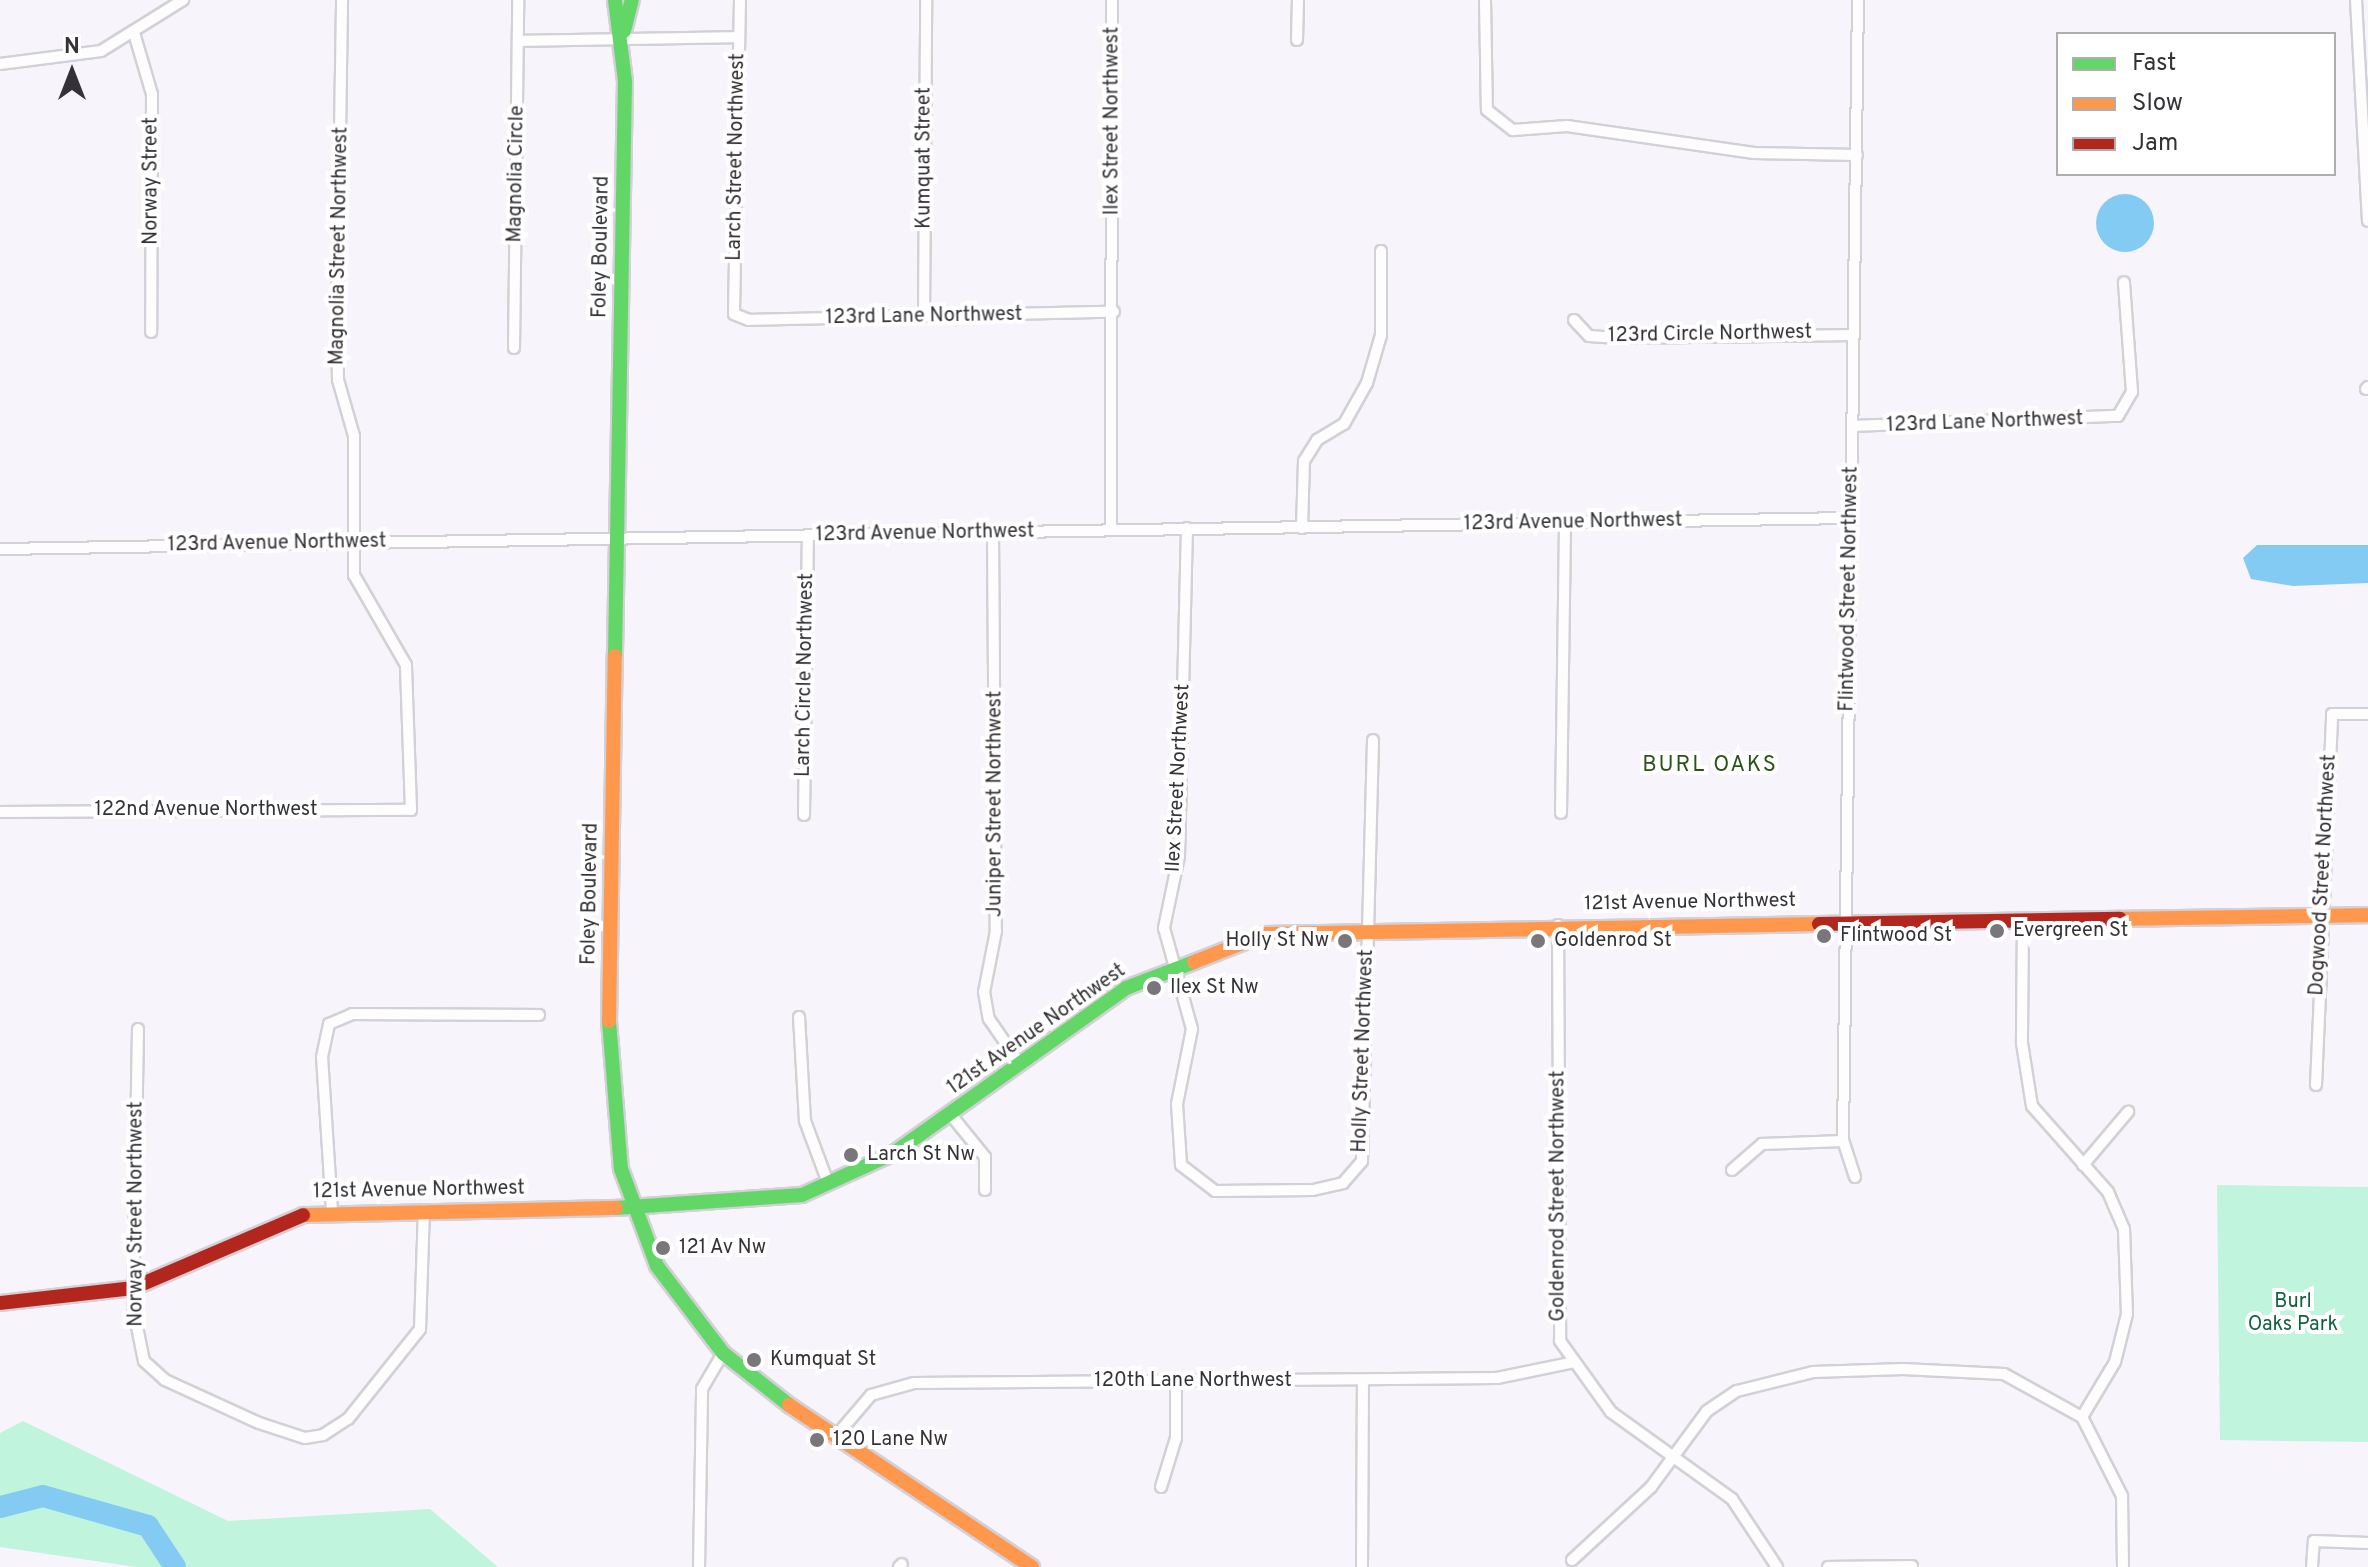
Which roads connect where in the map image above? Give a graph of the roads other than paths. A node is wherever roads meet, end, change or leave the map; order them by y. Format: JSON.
{"nodes":[{"id":1,"x":183,"y":0,"type":"edge"},
{"id":2,"x":342,"y":0,"type":"edge"},
{"id":3,"x":518,"y":0,"type":"edge"},
{"id":4,"x":615,"y":0,"type":"edge"},
{"id":5,"x":632,"y":0,"type":"edge"},
{"id":6,"x":740,"y":0,"type":"edge"},
{"id":7,"x":926,"y":0,"type":"edge"},
{"id":8,"x":1112,"y":0,"type":"edge"},
{"id":9,"x":1298,"y":0,"type":"edge"},
{"id":10,"x":1485,"y":0,"type":"edge"},
{"id":11,"x":1858,"y":0,"type":"edge"},
{"id":12,"x":2356,"y":0,"type":"edge"},
{"id":13,"x":134,"y":33,"type":"junction"},
{"id":14,"x":624,"y":35,"type":"junction"},
{"id":15,"x":739,"y":37,"type":"junction"},
{"id":16,"x":1297,"y":40,"type":"dead end"},
{"id":17,"x":519,"y":41,"type":"junction"},
{"id":18,"x":0,"y":64,"type":"edge"},
{"id":19,"x":2365,"y":70,"type":"edge"},
{"id":20,"x":1857,"y":155,"type":"junction"},
{"id":21,"x":2368,"y":221,"type":"edge"},
{"id":22,"x":1381,"y":251,"type":"dead end"},
{"id":23,"x":2124,"y":282,"type":"dead end"},
{"id":24,"x":1114,"y":312,"type":"junction"},
{"id":25,"x":734,"y":314,"type":"joint"},
{"id":26,"x":924,"y":316,"type":"junction"},
{"id":27,"x":1574,"y":320,"type":"dead end"},
{"id":28,"x":151,"y":332,"type":"dead end"},
{"id":29,"x":1854,"y":335,"type":"junction"},
{"id":30,"x":514,"y":348,"type":"dead end"},
{"id":31,"x":1852,"y":426,"type":"junction"},
{"id":32,"x":1851,"y":518,"type":"junction"},
{"id":33,"x":1565,"y":523,"type":"junction"},
{"id":34,"x":1187,"y":528,"type":"junction"},
{"id":35,"x":1302,"y":528,"type":"junction"},
{"id":36,"x":1111,"y":530,"type":"junction"},
{"id":37,"x":993,"y":533,"type":"junction"},
{"id":38,"x":808,"y":536,"type":"junction"},
{"id":39,"x":617,"y":537,"type":"junction"},
{"id":40,"x":354,"y":543,"type":"junction"},
{"id":41,"x":0,"y":549,"type":"edge"},
{"id":42,"x":2368,"y":714,"type":"edge"},
{"id":43,"x":1373,"y":740,"type":"dead end"},
{"id":44,"x":411,"y":810,"type":"joint"},
{"id":45,"x":0,"y":812,"type":"edge"},
{"id":46,"x":1561,"y":813,"type":"dead end"},
{"id":47,"x":804,"y":815,"type":"dead end"},
{"id":48,"x":2318,"y":915,"type":"junction"},
{"id":49,"x":2368,"y":915,"type":"edge"},
{"id":50,"x":2023,"y":920,"type":"junction"},
{"id":51,"x":1847,"y":922,"type":"junction"},
{"id":52,"x":1558,"y":925,"type":"junction"},
{"id":53,"x":1368,"y":928,"type":"junction"},
{"id":54,"x":1172,"y":965,"type":"junction"},
{"id":55,"x":539,"y":1015,"type":"dead end"},
{"id":56,"x":799,"y":1017,"type":"dead end"},
{"id":57,"x":138,"y":1029,"type":"dead end"},
{"id":58,"x":1020,"y":1064,"type":"junction"},
{"id":59,"x":2316,"y":1085,"type":"dead end"},
{"id":60,"x":2128,"y":1112,"type":"dead end"},
{"id":61,"x":951,"y":1115,"type":"junction"},
{"id":62,"x":1843,"y":1141,"type":"junction"},
{"id":63,"x":1181,"y":1165,"type":"joint"},
{"id":64,"x":2083,"y":1165,"type":"junction"},
{"id":65,"x":1732,"y":1170,"type":"dead end"},
{"id":66,"x":1855,"y":1177,"type":"dead end"},
{"id":67,"x":828,"y":1183,"type":"junction"},
{"id":68,"x":985,"y":1190,"type":"dead end"},
{"id":69,"x":635,"y":1207,"type":"junction"},
{"id":70,"x":424,"y":1210,"type":"junction"},
{"id":71,"x":332,"y":1211,"type":"junction"},
{"id":72,"x":133,"y":1288,"type":"junction"},
{"id":73,"x":0,"y":1303,"type":"edge"},
{"id":74,"x":723,"y":1353,"type":"junction"},
{"id":75,"x":1570,"y":1363,"type":"junction"},
{"id":76,"x":1363,"y":1380,"type":"junction"},
{"id":77,"x":1176,"y":1381,"type":"junction"},
{"id":78,"x":2082,"y":1417,"type":"junction"},
{"id":79,"x":836,"y":1436,"type":"junction"},
{"id":80,"x":1674,"y":1453,"type":"junction"},
{"id":81,"x":1161,"y":1487,"type":"dead end"},
{"id":82,"x":2368,"y":1543,"type":"edge"},
{"id":83,"x":1572,"y":1560,"type":"dead end"},
{"id":84,"x":1912,"y":1566,"type":"edge"},
{"id":85,"x":699,"y":1567,"type":"edge"},
{"id":86,"x":1032,"y":1567,"type":"edge"},
{"id":87,"x":1362,"y":1567,"type":"edge"},
{"id":88,"x":1777,"y":1567,"type":"edge"},
{"id":89,"x":1828,"y":1567,"type":"edge"},
{"id":90,"x":2123,"y":1567,"type":"edge"},
{"id":91,"x":2312,"y":1567,"type":"edge"}],
"edges":[{"from":1,"to":13,"type":"street"},
{"from":2,"to":40,"type":"street","name":"Magnolia Street Northwest"},
{"from":3,"to":17,"type":"street","name":"Magnolia Circle"},
{"from":4,"to":14,"type":"street","name":"Foley Boulevard"},
{"from":5,"to":14,"type":"street","name":"Foley Boulevard"},
{"from":6,"to":15,"type":"street","name":"Larch Street Northwest"},
{"from":7,"to":26,"type":"street","name":"Kumquat Street"},
{"from":8,"to":24,"type":"street","name":"Ilex Street Northwest"},
{"from":9,"to":16,"type":"street"},
{"from":10,"to":20,"type":"street"},
{"from":11,"to":20,"type":"street","name":"Flintwood Street Northwest"},
{"from":12,"to":19,"type":"street"},
{"from":13,"to":18,"type":"street"},
{"from":13,"to":28,"type":"street","name":"Norway Street"},
{"from":14,"to":15,"type":"street"},
{"from":14,"to":17,"type":"street"},
{"from":14,"to":39,"type":"street","name":"Foley Boulevard"},
{"from":15,"to":25,"type":"street","name":"Larch Street Northwest"},
{"from":17,"to":30,"type":"street","name":"Magnolia Circle"},
{"from":19,"to":21,"type":"street"},
{"from":20,"to":29,"type":"street","name":"Flintwood Street Northwest"},
{"from":22,"to":35,"type":"street"},
{"from":23,"to":31,"type":"street","name":"123rd Lane Northwest"},
{"from":24,"to":26,"type":"street","name":"123rd Lane Northwest"},
{"from":24,"to":36,"type":"street","name":"Ilex Street Northwest"},
{"from":25,"to":26,"type":"street","name":"123rd Lane Northwest"},
{"from":27,"to":29,"type":"street","name":"123rd Circle Northwest"},
{"from":29,"to":31,"type":"street","name":"Flintwood Street Northwest"},
{"from":31,"to":32,"type":"street","name":"Flintwood Street Northwest"},
{"from":32,"to":33,"type":"street","name":"123rd Avenue Northwest"},
{"from":32,"to":51,"type":"street","name":"Flintwood Street Northwest"},
{"from":33,"to":35,"type":"street","name":"123rd Avenue Northwest"},
{"from":33,"to":46,"type":"street"},
{"from":34,"to":35,"type":"street","name":"123rd Avenue Northwest"},
{"from":34,"to":36,"type":"street","name":"123rd Avenue Northwest"},
{"from":34,"to":54,"type":"street","name":"Ilex Street Northwest"},
{"from":36,"to":37,"type":"street","name":"123rd Avenue Northwest"},
{"from":37,"to":38,"type":"street","name":"123rd Avenue Northwest"},
{"from":37,"to":58,"type":"street","name":"Juniper Street Northwest"},
{"from":38,"to":39,"type":"street","name":"123rd Avenue Northwest"},
{"from":38,"to":47,"type":"street","name":"Larch Circle Northwest"},
{"from":39,"to":40,"type":"street","name":"123rd Avenue Northwest"},
{"from":39,"to":69,"type":"street","name":"Foley Boulevard"},
{"from":40,"to":41,"type":"street","name":"123rd Avenue Northwest"},
{"from":40,"to":44,"type":"street","name":"Magnolia Street Northwest"},
{"from":42,"to":48,"type":"street","name":"Dogwood Street Northwest"},
{"from":43,"to":53,"type":"street","name":"Holly Street Northwest"},
{"from":44,"to":45,"type":"street","name":"122nd Avenue Northwest"},
{"from":48,"to":49,"type":"street","name":"121st Avenue Northwest"},
{"from":48,"to":50,"type":"street","name":"121st Avenue Northwest"},
{"from":48,"to":59,"type":"street","name":"Dogwood Street Northwest"},
{"from":50,"to":51,"type":"street","name":"121st Avenue Northwest"},
{"from":50,"to":64,"type":"street"},
{"from":51,"to":52,"type":"street","name":"121st Avenue Northwest"},
{"from":51,"to":62,"type":"street","name":"Flintwood Street Northwest"},
{"from":52,"to":53,"type":"street","name":"121st Avenue Northwest"},
{"from":52,"to":75,"type":"street","name":"Goldenrod Street Northwest"},
{"from":53,"to":54,"type":"street","name":"121st Avenue Northwest"},
{"from":53,"to":63,"type":"street","name":"Holly Street Northwest"},
{"from":54,"to":58,"type":"street","name":"121st Avenue Northwest"},
{"from":54,"to":63,"type":"street","name":"Ilex Street Northwest"},
{"from":55,"to":71,"type":"street"},
{"from":56,"to":67,"type":"street"},
{"from":57,"to":72,"type":"street","name":"Norway Street Northwest"},
{"from":58,"to":61,"type":"street","name":"121st Avenue Northwest"},
{"from":60,"to":64,"type":"street"},
{"from":61,"to":67,"type":"street","name":"121st Avenue Northwest"},
{"from":61,"to":68,"type":"street"},
{"from":62,"to":65,"type":"street"},
{"from":62,"to":66,"type":"street","name":"Flintwood Street Northwest"},
{"from":64,"to":78,"type":"street"},
{"from":67,"to":69,"type":"street","name":"121st Avenue Northwest"},
{"from":69,"to":70,"type":"street","name":"121st Avenue Northwest"},
{"from":69,"to":74,"type":"street","name":"Foley Boulevard"},
{"from":70,"to":71,"type":"street","name":"121st Avenue Northwest"},
{"from":70,"to":72,"type":"street","name":"Norway Street Northwest"},
{"from":71,"to":72,"type":"street","name":"121st Avenue Northwest"},
{"from":72,"to":73,"type":"street","name":"121st Avenue Northwest"},
{"from":74,"to":79,"type":"street","name":"Foley Boulevard"},
{"from":74,"to":85,"type":"street"},
{"from":75,"to":76,"type":"street","name":"120th Lane Northwest"},
{"from":75,"to":80,"type":"street","name":"Goldenrod Street Northwest"},
{"from":76,"to":77,"type":"street","name":"120th Lane Northwest"},
{"from":76,"to":87,"type":"street"},
{"from":77,"to":79,"type":"street","name":"120th Lane Northwest"},
{"from":77,"to":81,"type":"street"},
{"from":78,"to":80,"type":"street"},
{"from":78,"to":90,"type":"street"},
{"from":79,"to":86,"type":"street","name":"Foley Boulevard"},
{"from":80,"to":83,"type":"street"},
{"from":80,"to":88,"type":"street","name":"Goldenrod Street Northwest"},
{"from":82,"to":91,"type":"street"},
{"from":84,"to":89,"type":"street"}]}
